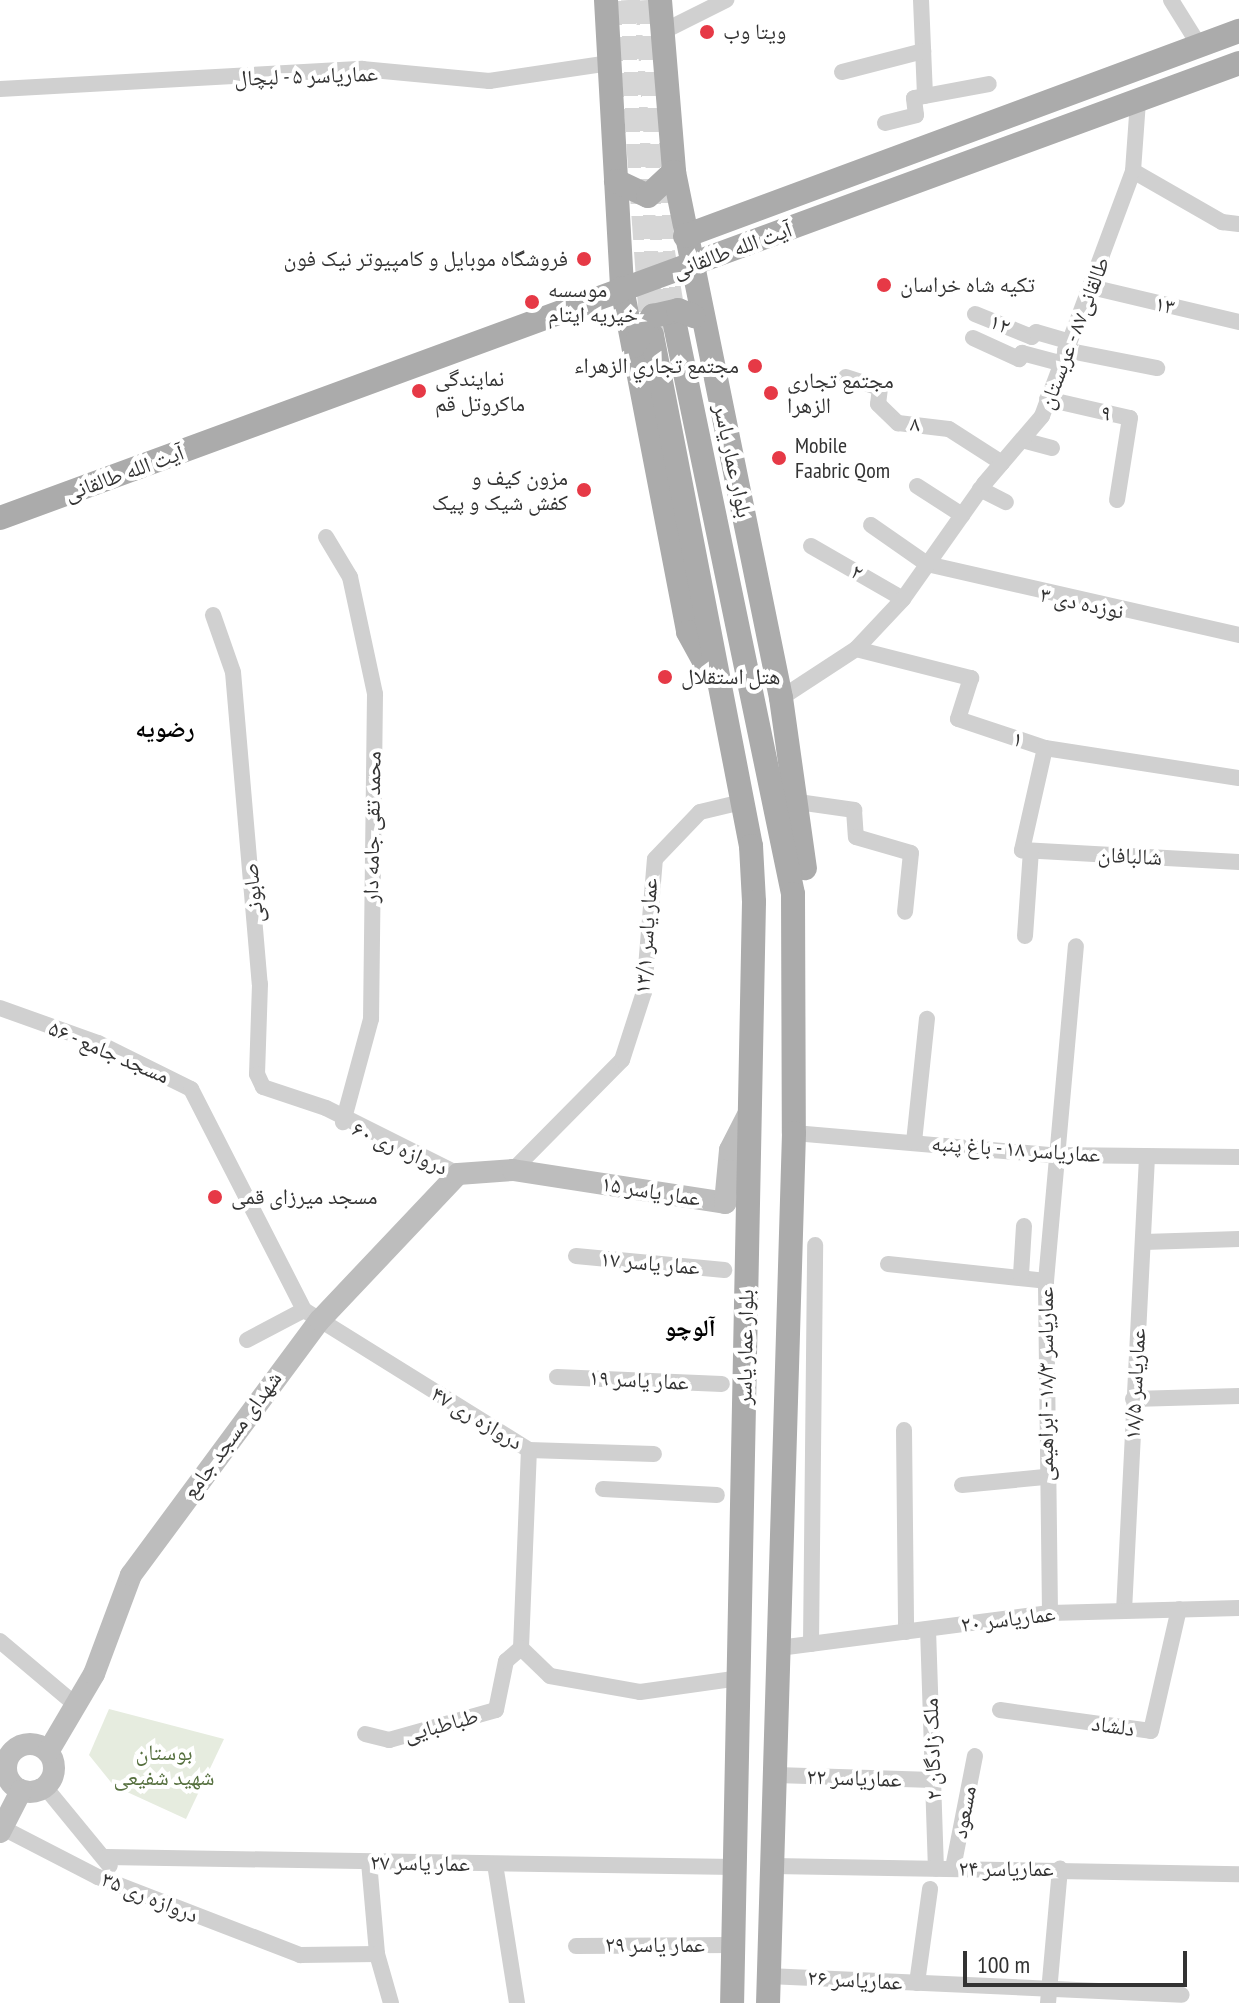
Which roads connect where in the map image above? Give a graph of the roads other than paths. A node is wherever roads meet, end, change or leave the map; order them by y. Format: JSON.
{"nodes":[{"id":1,"x":606,"y":0,"type":"edge"},
{"id":2,"x":660,"y":0,"type":"edge"},
{"id":3,"x":726,"y":0,"type":"edge"},
{"id":4,"x":921,"y":0,"type":"edge"},
{"id":5,"x":1171,"y":0,"type":"edge"},
{"id":6,"x":1239,"y":31,"type":"edge"},
{"id":7,"x":662,"y":32,"type":"junction"},
{"id":8,"x":1199,"y":45,"type":"junction"},
{"id":9,"x":923,"y":51,"type":"junction"},
{"id":10,"x":610,"y":63,"type":"junction"},
{"id":11,"x":1239,"y":63,"type":"edge"},
{"id":12,"x":842,"y":72,"type":"dead end"},
{"id":13,"x":1227,"y":75,"type":"edge"},
{"id":14,"x":989,"y":84,"type":"dead end"},
{"id":15,"x":0,"y":89,"type":"edge"},
{"id":16,"x":925,"y":96,"type":"junction"},
{"id":17,"x":1138,"y":101,"type":"junction"},
{"id":18,"x":885,"y":123,"type":"dead end"},
{"id":19,"x":1133,"y":171,"type":"junction"},
{"id":20,"x":674,"y":172,"type":"junction"},
{"id":21,"x":616,"y":181,"type":"junction"},
{"id":22,"x":1239,"y":224,"type":"edge"},
{"id":23,"x":685,"y":236,"type":"junction"},
{"id":24,"x":692,"y":265,"type":"junction"},
{"id":25,"x":1091,"y":287,"type":"junction"},
{"id":26,"x":622,"y":288,"type":"junction"},
{"id":27,"x":589,"y":301,"type":"junction"},
{"id":28,"x":975,"y":314,"type":"dead end"},
{"id":29,"x":1239,"y":322,"type":"edge"},
{"id":30,"x":675,"y":325,"type":"tunnel mouth"},
{"id":31,"x":705,"y":325,"type":"junction"},
{"id":32,"x":638,"y":336,"type":"junction"},
{"id":33,"x":973,"y":338,"type":"dead end"},
{"id":34,"x":1064,"y":352,"type":"junction"},
{"id":35,"x":1157,"y":368,"type":"dead end"},
{"id":36,"x":846,"y":377,"type":"dead end"},
{"id":37,"x":1047,"y":399,"type":"junction"},
{"id":38,"x":1022,"y":440,"type":"junction"},
{"id":39,"x":1052,"y":448,"type":"dead end"},
{"id":40,"x":1002,"y":463,"type":"junction"},
{"id":41,"x":917,"y":486,"type":"dead end"},
{"id":42,"x":980,"y":489,"type":"junction"},
{"id":43,"x":1117,"y":500,"type":"dead end"},
{"id":44,"x":1006,"y":502,"type":"dead end"},
{"id":45,"x":962,"y":515,"type":"junction"},
{"id":46,"x":0,"y":518,"type":"edge"},
{"id":47,"x":871,"y":525,"type":"dead end"},
{"id":48,"x":326,"y":537,"type":"dead end"},
{"id":49,"x":811,"y":546,"type":"dead end"},
{"id":50,"x":927,"y":564,"type":"junction"},
{"id":51,"x":903,"y":599,"type":"junction"},
{"id":52,"x":213,"y":615,"type":"dead end"},
{"id":53,"x":1239,"y":635,"type":"edge"},
{"id":54,"x":856,"y":649,"type":"junction"},
{"id":55,"x":781,"y":698,"type":"junction"},
{"id":56,"x":1045,"y":748,"type":"junction"},
{"id":57,"x":1239,"y":778,"type":"edge"},
{"id":58,"x":742,"y":802,"type":"junction"},
{"id":59,"x":798,"y":802,"type":"junction"},
{"id":60,"x":1026,"y":851,"type":"junction"},
{"id":61,"x":1239,"y":862,"type":"edge"},
{"id":62,"x":905,"y":912,"type":"dead end"},
{"id":63,"x":793,"y":919,"type":"junction"},
{"id":64,"x":1025,"y":936,"type":"dead end"},
{"id":65,"x":1076,"y":946,"type":"dead end"},
{"id":66,"x":0,"y":1008,"type":"edge"},
{"id":67,"x":927,"y":1019,"type":"dead end"},
{"id":68,"x":750,"y":1110,"type":"junction"},
{"id":69,"x":343,"y":1122,"type":"junction"},
{"id":70,"x":794,"y":1133,"type":"junction"},
{"id":71,"x":914,"y":1142,"type":"junction"},
{"id":72,"x":1052,"y":1155,"type":"junction"},
{"id":73,"x":1147,"y":1157,"type":"junction"},
{"id":74,"x":1239,"y":1157,"type":"edge"},
{"id":75,"x":513,"y":1170,"type":"junction"},
{"id":76,"x":469,"y":1171,"type":"junction"},
{"id":77,"x":1024,"y":1226,"type":"dead end"},
{"id":78,"x":1239,"y":1239,"type":"edge"},
{"id":79,"x":1144,"y":1242,"type":"junction"},
{"id":80,"x":815,"y":1245,"type":"dead end"},
{"id":81,"x":576,"y":1256,"type":"dead end"},
{"id":82,"x":888,"y":1264,"type":"dead end"},
{"id":83,"x":724,"y":1270,"type":"dead end"},
{"id":84,"x":1021,"y":1275,"type":"junction"},
{"id":85,"x":1046,"y":1281,"type":"junction"},
{"id":86,"x":312,"y":1315,"type":"junction"},
{"id":87,"x":247,"y":1340,"type":"dead end"},
{"id":88,"x":557,"y":1377,"type":"dead end"},
{"id":89,"x":722,"y":1384,"type":"dead end"},
{"id":90,"x":1239,"y":1396,"type":"edge"},
{"id":91,"x":1133,"y":1399,"type":"junction"},
{"id":92,"x":904,"y":1430,"type":"dead end"},
{"id":93,"x":529,"y":1450,"type":"junction"},
{"id":94,"x":654,"y":1454,"type":"dead end"},
{"id":95,"x":1045,"y":1477,"type":"junction"},
{"id":96,"x":962,"y":1485,"type":"dead end"},
{"id":97,"x":603,"y":1489,"type":"dead end"},
{"id":98,"x":717,"y":1495,"type":"dead end"},
{"id":99,"x":1239,"y":1608,"type":"edge"},
{"id":100,"x":1179,"y":1609,"type":"junction"},
{"id":101,"x":1124,"y":1611,"type":"junction"},
{"id":102,"x":1050,"y":1613,"type":"junction"},
{"id":103,"x":928,"y":1629,"type":"junction"},
{"id":104,"x":906,"y":1632,"type":"junction"},
{"id":105,"x":0,"y":1641,"type":"edge"},
{"id":106,"x":811,"y":1644,"type":"junction"},
{"id":107,"x":521,"y":1648,"type":"junction"},
{"id":108,"x":779,"y":1648,"type":"junction"},
{"id":109,"x":739,"y":1678,"type":"junction"},
{"id":110,"x":76,"y":1705,"type":"junction"},
{"id":111,"x":1000,"y":1710,"type":"dead end"},
{"id":112,"x":365,"y":1734,"type":"dead end"},
{"id":113,"x":48,"y":1752,"type":"junction"},
{"id":114,"x":5,"y":1754,"type":"edge"},
{"id":115,"x":975,"y":1756,"type":"dead end"},
{"id":116,"x":776,"y":1775,"type":"junction"},
{"id":117,"x":933,"y":1780,"type":"junction"},
{"id":118,"x":45,"y":1787,"type":"junction"},
{"id":119,"x":21,"y":1791,"type":"junction"},
{"id":120,"x":1,"y":1830,"type":"edge"},
{"id":121,"x":106,"y":1857,"type":"junction"},
{"id":122,"x":369,"y":1862,"type":"junction"},
{"id":123,"x":495,"y":1864,"type":"junction"},
{"id":124,"x":773,"y":1866,"type":"junction"},
{"id":125,"x":735,"y":1867,"type":"junction"},
{"id":126,"x":944,"y":1869,"type":"junction"},
{"id":127,"x":1060,"y":1869,"type":"junction"},
{"id":128,"x":1239,"y":1874,"type":"edge"},
{"id":129,"x":103,"y":1879,"type":"junction"},
{"id":130,"x":930,"y":1889,"type":"dead end"},
{"id":131,"x":733,"y":1945,"type":"junction"},
{"id":132,"x":576,"y":1946,"type":"dead end"},
{"id":133,"x":377,"y":1954,"type":"junction"},
{"id":134,"x":768,"y":1976,"type":"junction"},
{"id":135,"x":917,"y":1983,"type":"junction"},
{"id":136,"x":1182,"y":1995,"type":"dead end"},
{"id":137,"x":1049,"y":1996,"type":"edge"},
{"id":138,"x":391,"y":2003,"type":"edge"},
{"id":139,"x":517,"y":2003,"type":"edge"},
{"id":140,"x":732,"y":2003,"type":"edge"},
{"id":141,"x":768,"y":2003,"type":"edge"}],
"edges":[{"from":1,"to":10,"type":"main road","name":"بلوار عمار یاسر"},
{"from":2,"to":7,"type":"main road","name":"بلوار عمار یاسر"},
{"from":3,"to":7,"type":"street"},
{"from":4,"to":9,"type":"street"},
{"from":5,"to":8,"type":"street"},
{"from":6,"to":8,"type":"main road","name":"آیت الله طالقانی"},
{"from":7,"to":20,"type":"main road","name":"بلوار عمار یاسر"},
{"from":8,"to":23,"type":"main road","name":"آیت الله طالقانی"},
{"from":9,"to":12,"type":"street"},
{"from":9,"to":16,"type":"street"},
{"from":10,"to":15,"type":"street","name":"عماریاسر ۵ - لبچال"},
{"from":10,"to":21,"type":"main road","name":"بلوار عمار یاسر"},
{"from":11,"to":13,"type":"main road","name":"آیت الله طالقانی"},
{"from":13,"to":17,"type":"main road","name":"آیت الله طالقانی"},
{"from":14,"to":16,"type":"street"},
{"from":16,"to":18,"type":"street"},
{"from":17,"to":19,"type":"street","name":"طالقانی۸۷ - عربستان"},
{"from":17,"to":24,"type":"main road","name":"آیت الله طالقانی"},
{"from":19,"to":22,"type":"street"},
{"from":19,"to":25,"type":"street","name":"طالقانی۸۷ - عربستان"},
{"from":20,"to":21,"type":"main road"},
{"from":20,"to":23,"type":"main road","name":"بلوار عمار یاسر"},
{"from":21,"to":26,"type":"main road","name":"بلوار عمار یاسر"},
{"from":23,"to":24,"type":"main road","name":"بلوار عمار یاسر"},
{"from":24,"to":26,"type":"main road","name":"آیت الله طالقانی"},
{"from":24,"to":31,"type":"main road","name":"بلوار عمار یاسر"},
{"from":25,"to":29,"type":"street","name":"۱۳"},
{"from":25,"to":34,"type":"street","name":"طالقانی۸۷ - عربستان"},
{"from":26,"to":27,"type":"main road","name":"آیت الله طالقانی"},
{"from":26,"to":32,"type":"main road","name":"بلوار عمار یاسر"},
{"from":27,"to":32,"type":"main road"},
{"from":27,"to":46,"type":"main road","name":"آیت الله طالقانی"},
{"from":28,"to":34,"type":"street","name":"۱۲"},
{"from":30,"to":63,"type":"main road","name":"بلوار عمار یاسر"},
{"from":31,"to":32,"type":"main road"},
{"from":31,"to":55,"type":"main road","name":"بلوار عمار یاسر"},
{"from":32,"to":58,"type":"main road","name":"بلوار عمار یاسر"},
{"from":33,"to":34,"type":"street"},
{"from":34,"to":35,"type":"street"},
{"from":34,"to":37,"type":"street","name":"طالقانی۸۷ - عربستان"},
{"from":36,"to":40,"type":"street","name":"۸"},
{"from":37,"to":38,"type":"street","name":"طالقانی۸۷ - عربستان"},
{"from":37,"to":43,"type":"street","name":"۹"},
{"from":38,"to":39,"type":"street"},
{"from":38,"to":40,"type":"street","name":"طالقانی۸۷ - عربستان"},
{"from":40,"to":42,"type":"street","name":"طالقانی۸۷ - عربستان"},
{"from":41,"to":45,"type":"street"},
{"from":42,"to":44,"type":"street"},
{"from":42,"to":45,"type":"street","name":"طالقانی۸۷ - عربستان"},
{"from":45,"to":50,"type":"street","name":"طالقانی۸۷ - عربستان"},
{"from":47,"to":50,"type":"street"},
{"from":48,"to":69,"type":"street","name":"محمد تقی جامه دار"},
{"from":49,"to":51,"type":"street","name":"۲"},
{"from":50,"to":51,"type":"street","name":"طالقانی۸۷ - عربستان"},
{"from":50,"to":53,"type":"street","name":"نوزده دی ۳"},
{"from":51,"to":54,"type":"street","name":"طالقانی۸۷ - عربستان"},
{"from":52,"to":69,"type":"street","name":"صابونی"},
{"from":54,"to":55,"type":"street","name":"طالقانی۸۷ - عربستان"},
{"from":54,"to":56,"type":"street","name":"۱"},
{"from":55,"to":59,"type":"main road","name":"بلوار عمار یاسر"},
{"from":56,"to":57,"type":"street","name":"۱"},
{"from":56,"to":60,"type":"street"},
{"from":58,"to":68,"type":"main road","name":"بلوار عمار یاسر"},
{"from":58,"to":75,"type":"street","name":"عمار یاسر ۱۳/۱"},
{"from":59,"to":62,"type":"street"},
{"from":59,"to":63,"type":"main road","name":"بلوار عمار یاسر"},
{"from":60,"to":61,"type":"street","name":"شالبافان"},
{"from":60,"to":64,"type":"street"},
{"from":63,"to":70,"type":"main road","name":"بلوار عمار یاسر"},
{"from":65,"to":72,"type":"street","name":"عماریاسر ۱۸/۳ - ابراهیمی"},
{"from":66,"to":86,"type":"street","name":"۵۶ - مسجد جامع"},
{"from":67,"to":71,"type":"street"},
{"from":68,"to":75,"type":"main road","name":"عمار یاسر ۱۵"},
{"from":68,"to":109,"type":"main road","name":"بلوار عمار یاسر"},
{"from":69,"to":76,"type":"street","name":"دروازه ری ۶۰"},
{"from":70,"to":71,"type":"street","name":"عماریاسر ۱۸ - باغ پنبه"},
{"from":70,"to":108,"type":"main road","name":"بلوار عمار یاسر"},
{"from":71,"to":72,"type":"street","name":"عماریاسر ۱۸ - باغ پنبه"},
{"from":72,"to":73,"type":"street","name":"عماریاسر ۱۸ - باغ پنبه"},
{"from":72,"to":85,"type":"street","name":"عماریاسر ۱۸/۳ - ابراهیمی"},
{"from":73,"to":74,"type":"street","name":"عماریاسر ۱۸ - باغ پنبه"},
{"from":73,"to":79,"type":"street","name":"عماریاسر ۱۸/۵"},
{"from":75,"to":76,"type":"main road","name":"عمار یاسر ۱۵"},
{"from":76,"to":86,"type":"main road","name":"شهدای مسجد جامع"},
{"from":77,"to":84,"type":"street"},
{"from":78,"to":79,"type":"street"},
{"from":79,"to":91,"type":"street","name":"عماریاسر ۱۸/۵"},
{"from":80,"to":106,"type":"street"},
{"from":81,"to":83,"type":"street","name":"عمار یاسر ۱۷"},
{"from":82,"to":84,"type":"street"},
{"from":84,"to":85,"type":"street"},
{"from":85,"to":95,"type":"street","name":"عماریاسر ۱۸/۳ - ابراهیمی"},
{"from":86,"to":87,"type":"street"},
{"from":86,"to":93,"type":"street","name":"دروازه ری ۴۷"},
{"from":86,"to":110,"type":"main road","name":"شهدای مسجد جامع"},
{"from":88,"to":89,"type":"street","name":"عمار یاسر ۱۹"},
{"from":90,"to":91,"type":"street"},
{"from":91,"to":101,"type":"street","name":"عماریاسر ۱۸/۵"},
{"from":92,"to":104,"type":"street"},
{"from":93,"to":94,"type":"street","name":"دروازه ری ۴۷"},
{"from":93,"to":107,"type":"street"},
{"from":95,"to":96,"type":"street"},
{"from":95,"to":102,"type":"street","name":"عماریاسر ۱۸/۳ - ابراهیمی"},
{"from":97,"to":98,"type":"street"},
{"from":99,"to":100,"type":"street","name":"عماریاسر ۲۰"},
{"from":100,"to":101,"type":"street","name":"عماریاسر ۲۰"},
{"from":100,"to":111,"type":"street","name":"دلشاد"},
{"from":101,"to":102,"type":"street","name":"عماریاسر ۲۰"},
{"from":102,"to":103,"type":"street","name":"عماریاسر ۲۰"},
{"from":103,"to":104,"type":"street","name":"عماریاسر ۲۰"},
{"from":103,"to":117,"type":"street","name":"۲ ملک زادگان"},
{"from":104,"to":106,"type":"street","name":"عماریاسر ۲۰"},
{"from":105,"to":110,"type":"street"},
{"from":106,"to":108,"type":"street","name":"عماریاسر ۲۰"},
{"from":107,"to":109,"type":"street"},
{"from":107,"to":112,"type":"street","name":"طباطبایی"},
{"from":108,"to":116,"type":"main road","name":"بلوار عمار یاسر"},
{"from":109,"to":125,"type":"main road","name":"بلوار عمار یاسر"},
{"from":110,"to":113,"type":"main road","name":"شهدای مسجد جامع"},
{"from":113,"to":114,"type":"main road"},
{"from":113,"to":118,"type":"main road"},
{"from":114,"to":119,"type":"main road"},
{"from":115,"to":126,"type":"street","name":"مسعود"},
{"from":116,"to":117,"type":"street","name":"عماریاسر ۲۲"},
{"from":116,"to":124,"type":"main road","name":"بلوار عمار یاسر"},
{"from":117,"to":126,"type":"street","name":"۲ ملک زادگان"},
{"from":118,"to":119,"type":"main road"},
{"from":118,"to":121,"type":"street"},
{"from":119,"to":120,"type":"main road"},
{"from":120,"to":129,"type":"street","name":"دروازه ری ۳۵"},
{"from":121,"to":122,"type":"street","name":"عمار یاسر ۲۷"},
{"from":121,"to":129,"type":"street"},
{"from":122,"to":123,"type":"street","name":"عمار یاسر ۲۷"},
{"from":122,"to":133,"type":"street"},
{"from":123,"to":125,"type":"street","name":"عمار یاسر ۲۷"},
{"from":123,"to":139,"type":"street"},
{"from":124,"to":126,"type":"street","name":"عماریاسر ۲۴"},
{"from":124,"to":134,"type":"main road","name":"بلوار عمار یاسر"},
{"from":125,"to":131,"type":"main road","name":"بلوار عمار یاسر"},
{"from":126,"to":127,"type":"street","name":"عماریاسر ۲۴"},
{"from":127,"to":128,"type":"street","name":"عماریاسر ۲۴"},
{"from":127,"to":137,"type":"street"},
{"from":129,"to":133,"type":"street","name":"دروازه ری ۳۵"},
{"from":130,"to":135,"type":"street"},
{"from":131,"to":132,"type":"street","name":"عمار یاسر ۲۹"},
{"from":131,"to":140,"type":"main road","name":"بلوار عمار یاسر"},
{"from":133,"to":138,"type":"street"},
{"from":134,"to":135,"type":"street","name":"عماریاسر ۲۶"},
{"from":134,"to":141,"type":"main road","name":"بلوار عمار یاسر"},
{"from":135,"to":137,"type":"street","name":"عماریاسر ۲۶"},
{"from":136,"to":137,"type":"street","name":"عماریاسر ۲۶"}]}
